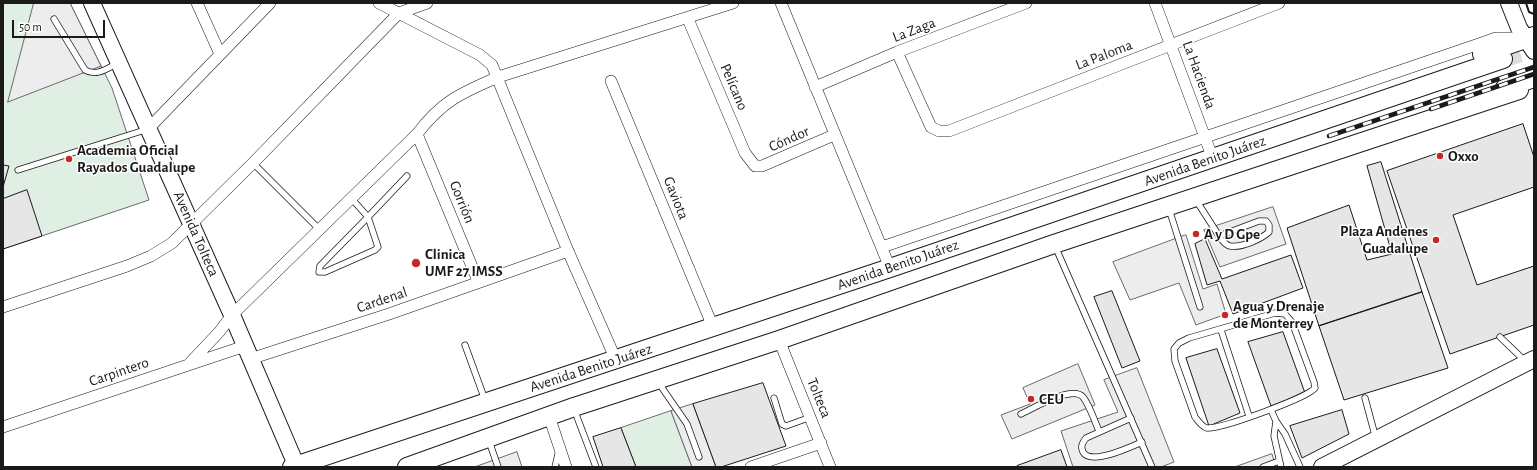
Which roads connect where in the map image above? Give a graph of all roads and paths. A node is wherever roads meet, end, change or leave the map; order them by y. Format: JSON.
{"nodes":[{"id":1,"x":92,"y":3,"type":"edge"},
{"id":2,"x":197,"y":3,"type":"edge"},
{"id":3,"x":270,"y":3,"type":"edge"},
{"id":4,"x":379,"y":3,"type":"edge"},
{"id":5,"x":427,"y":3,"type":"edge"},
{"id":6,"x":733,"y":3,"type":"edge"},
{"id":7,"x":781,"y":3,"type":"edge"},
{"id":8,"x":1026,"y":3,"type":"edge"},
{"id":9,"x":1155,"y":3,"type":"edge"},
{"id":10,"x":1278,"y":3,"type":"edge"},
{"id":11,"x":1509,"y":3,"type":"edge"},
{"id":12,"x":399,"y":13,"type":"junction"},
{"id":13,"x":54,"y":18,"type":"dead end"},
{"id":14,"x":688,"y":19,"type":"junction"},
{"id":15,"x":1531,"y":42,"type":"edge"},
{"id":16,"x":1172,"y":46,"type":"junction"},
{"id":17,"x":897,"y":52,"type":"junction"},
{"id":18,"x":220,"y":54,"type":"junction"},
{"id":19,"x":1503,"y":59,"type":"tunnel mouth"},
{"id":20,"x":119,"y":62,"type":"junction"},
{"id":21,"x":498,"y":77,"type":"junction"},
{"id":22,"x":1534,"y":78,"type":"edge"},
{"id":23,"x":611,"y":81,"type":"dead end"},
{"id":24,"x":815,"y":87,"type":"junction"},
{"id":25,"x":1526,"y":91,"type":"edge"},
{"id":26,"x":148,"y":129,"type":"junction"},
{"id":27,"x":1289,"y":133,"type":"junction"},
{"id":28,"x":417,"y":134,"type":"junction"},
{"id":29,"x":834,"y":135,"type":"junction"},
{"id":30,"x":1205,"y":136,"type":"junction"},
{"id":31,"x":1317,"y":158,"type":"junction"},
{"id":32,"x":1213,"y":159,"type":"junction"},
{"id":33,"x":253,"y":163,"type":"junction"},
{"id":34,"x":755,"y":166,"type":"joint"},
{"id":35,"x":18,"y":170,"type":"dead end"},
{"id":36,"x":407,"y":176,"type":"dead end"},
{"id":37,"x":1195,"y":198,"type":"junction"},
{"id":38,"x":352,"y":199,"type":"junction"},
{"id":39,"x":1168,"y":207,"type":"junction"},
{"id":40,"x":368,"y":217,"type":"junction"},
{"id":41,"x":192,"y":224,"type":"junction"},
{"id":42,"x":320,"y":230,"type":"junction"},
{"id":43,"x":1219,"y":236,"type":"junction"},
{"id":44,"x":1054,"y":244,"type":"junction"},
{"id":45,"x":882,"y":247,"type":"junction"},
{"id":46,"x":568,"y":251,"type":"junction"},
{"id":47,"x":890,"y":268,"type":"junction"},
{"id":48,"x":478,"y":281,"type":"junction"},
{"id":49,"x":3,"y":306,"type":"edge"},
{"id":50,"x":1200,"y":307,"type":"dead end"},
{"id":51,"x":232,"y":315,"type":"junction"},
{"id":52,"x":713,"y":327,"type":"junction"},
{"id":53,"x":1221,"y":330,"type":"junction"},
{"id":54,"x":1500,"y":337,"type":"dead end"},
{"id":55,"x":779,"y":340,"type":"junction"},
{"id":56,"x":465,"y":346,"type":"dead end"},
{"id":57,"x":247,"y":353,"type":"junction"},
{"id":58,"x":616,"y":360,"type":"junction"},
{"id":59,"x":1530,"y":361,"type":"edge"},
{"id":60,"x":188,"y":365,"type":"junction"},
{"id":61,"x":657,"y":380,"type":"junction"},
{"id":62,"x":774,"y":398,"type":"dead end"},
{"id":63,"x":1365,"y":398,"type":"dead end"},
{"id":64,"x":486,"y":402,"type":"junction"},
{"id":65,"x":574,"y":407,"type":"junction"},
{"id":66,"x":1271,"y":410,"type":"junction"},
{"id":67,"x":1021,"y":414,"type":"dead end"},
{"id":68,"x":549,"y":416,"type":"junction"},
{"id":69,"x":811,"y":416,"type":"junction"},
{"id":70,"x":1249,"y":416,"type":"junction"},
{"id":71,"x":1131,"y":418,"type":"junction"},
{"id":72,"x":1276,"y":421,"type":"junction"},
{"id":73,"x":3,"y":427,"type":"edge"},
{"id":74,"x":1099,"y":431,"type":"junction"},
{"id":75,"x":488,"y":437,"type":"junction"},
{"id":76,"x":1376,"y":439,"type":"junction"},
{"id":77,"x":1142,"y":442,"type":"junction"},
{"id":78,"x":821,"y":443,"type":"junction"},
{"id":79,"x":560,"y":448,"type":"junction"},
{"id":80,"x":699,"y":457,"type":"dead end"},
{"id":81,"x":1280,"y":464,"type":"edge"},
{"id":82,"x":295,"y":466,"type":"edge"},
{"id":83,"x":407,"y":467,"type":"edge"},
{"id":84,"x":498,"y":467,"type":"edge"},
{"id":85,"x":555,"y":467,"type":"edge"},
{"id":86,"x":566,"y":467,"type":"edge"},
{"id":87,"x":596,"y":467,"type":"edge"},
{"id":88,"x":751,"y":467,"type":"edge"},
{"id":89,"x":830,"y":467,"type":"edge"},
{"id":90,"x":1152,"y":467,"type":"edge"},
{"id":91,"x":1263,"y":467,"type":"edge"},
{"id":92,"x":1300,"y":467,"type":"edge"},
{"id":93,"x":1322,"y":467,"type":"edge"}],
"edges":[{"from":1,"to":20,"type":"street","name":"Avenida Tolteca"},
{"from":2,"to":18,"type":"street"},
{"from":3,"to":18,"type":"street"},
{"from":4,"to":12,"type":"street"},
{"from":5,"to":12,"type":"street"},
{"from":6,"to":14,"type":"street"},
{"from":7,"to":24,"type":"street"},
{"from":8,"to":17,"type":"street","name":"La Zaga"},
{"from":9,"to":16,"type":"street","name":"La Hacienda"},
{"from":10,"to":16,"type":"street","name":"La Paloma"},
{"from":11,"to":15,"type":"street"},
{"from":12,"to":21,"type":"street"},
{"from":12,"to":33,"type":"street"},
{"from":13,"to":20,"type":"lane"},
{"from":14,"to":21,"type":"street"},
{"from":14,"to":34,"type":"street","name":"Pelícano"},
{"from":15,"to":27,"type":"main road"},
{"from":15,"to":30,"type":"street"},
{"from":16,"to":17,"type":"street","name":"La Paloma"},
{"from":16,"to":30,"type":"street","name":"La Hacienda"},
{"from":17,"to":24,"type":"street","name":"La Zaga"},
{"from":18,"to":26,"type":"street"},
{"from":19,"to":27,"type":"main road","name":"Avenida Benito Juárez"},
{"from":20,"to":26,"type":"street","name":"Avenida Tolteca"},
{"from":21,"to":28,"type":"street"},
{"from":21,"to":46,"type":"street"},
{"from":22,"to":31,"type":"main road"},
{"from":23,"to":52,"type":"street","name":"Gaviota"},
{"from":24,"to":29,"type":"street"},
{"from":25,"to":31,"type":"main road","name":"Avenida Benito Juárez"},
{"from":26,"to":35,"type":"lane"},
{"from":26,"to":41,"type":"street","name":"Avenida Tolteca"},
{"from":27,"to":32,"type":"main road","name":"Avenida Benito Juárez"},
{"from":28,"to":38,"type":"street"},
{"from":28,"to":48,"type":"street","name":"Gorrión"},
{"from":29,"to":34,"type":"street","name":"Cóndor"},
{"from":29,"to":45,"type":"street"},
{"from":30,"to":32,"type":"street","name":"La Hacienda"},
{"from":30,"to":45,"type":"street"},
{"from":31,"to":37,"type":"main road","name":"Avenida Benito Juárez"},
{"from":32,"to":47,"type":"main road","name":"Avenida Benito Juárez"},
{"from":33,"to":41,"type":"street"},
{"from":33,"to":42,"type":"lane"},
{"from":36,"to":40,"type":"lane"},
{"from":37,"to":39,"type":"main road","name":"Avenida Benito Juárez"},
{"from":37,"to":43,"type":"lane"},
{"from":38,"to":40,"type":"lane"},
{"from":38,"to":42,"type":"street"},
{"from":39,"to":44,"type":"main road","name":"Avenida Benito Juárez"},
{"from":39,"to":50,"type":"lane"},
{"from":40,"to":40,"type":"lane"},
{"from":41,"to":49,"type":"street"},
{"from":41,"to":51,"type":"street","name":"Avenida Tolteca"},
{"from":42,"to":51,"type":"street"},
{"from":43,"to":43,"type":"lane"},
{"from":44,"to":55,"type":"main road","name":"Avenida Benito Juárez"},
{"from":44,"to":71,"type":"lane"},
{"from":45,"to":47,"type":"street"},
{"from":46,"to":48,"type":"street","name":"Cardenal"},
{"from":46,"to":58,"type":"street"},
{"from":47,"to":52,"type":"main road","name":"Avenida Benito Juárez"},
{"from":48,"to":57,"type":"street","name":"Cardenal"},
{"from":51,"to":57,"type":"street","name":"Avenida Tolteca"},
{"from":51,"to":60,"type":"street"},
{"from":52,"to":58,"type":"main road","name":"Avenida Benito Juárez"},
{"from":53,"to":66,"type":"lane"},
{"from":53,"to":70,"type":"lane"},
{"from":53,"to":70,"type":"lane"},
{"from":54,"to":59,"type":"lane"},
{"from":55,"to":61,"type":"main road","name":"Avenida Benito Juárez"},
{"from":55,"to":69,"type":"street","name":"Tolteca"},
{"from":56,"to":64,"type":"lane"},
{"from":57,"to":60,"type":"street","name":"Carpintero"},
{"from":57,"to":82,"type":"street","name":"Avenida Tolteca"},
{"from":58,"to":64,"type":"main road","name":"Avenida Benito Juárez"},
{"from":59,"to":76,"type":"street"},
{"from":60,"to":73,"type":"street","name":"Carpintero"},
{"from":61,"to":65,"type":"main road","name":"Avenida Benito Juárez"},
{"from":61,"to":80,"type":"lane"},
{"from":62,"to":69,"type":"lane"},
{"from":63,"to":76,"type":"lane"},
{"from":64,"to":82,"type":"main road","name":"Avenida Benito Juárez"},
{"from":65,"to":68,"type":"main road","name":"Avenida Benito Juárez"},
{"from":65,"to":87,"type":"lane"},
{"from":66,"to":70,"type":"lane"},
{"from":66,"to":72,"type":"lane"},
{"from":67,"to":74,"type":"lane"},
{"from":68,"to":75,"type":"main road","name":"Avenida Benito Juárez"},
{"from":68,"to":79,"type":"street"},
{"from":69,"to":78,"type":"street","name":"Tolteca"},
{"from":71,"to":74,"type":"lane"},
{"from":71,"to":77,"type":"lane"},
{"from":72,"to":81,"type":"lane"},
{"from":72,"to":92,"type":"lane"},
{"from":74,"to":77,"type":"lane"},
{"from":75,"to":83,"type":"main road","name":"Avenida Benito Juárez"},
{"from":75,"to":84,"type":"lane"},
{"from":76,"to":93,"type":"street"},
{"from":77,"to":90,"type":"lane"},
{"from":78,"to":88,"type":"street"},
{"from":78,"to":89,"type":"street","name":"Tolteca"},
{"from":79,"to":85,"type":"lane"},
{"from":79,"to":86,"type":"street"},
{"from":81,"to":91,"type":"lane"}]}
